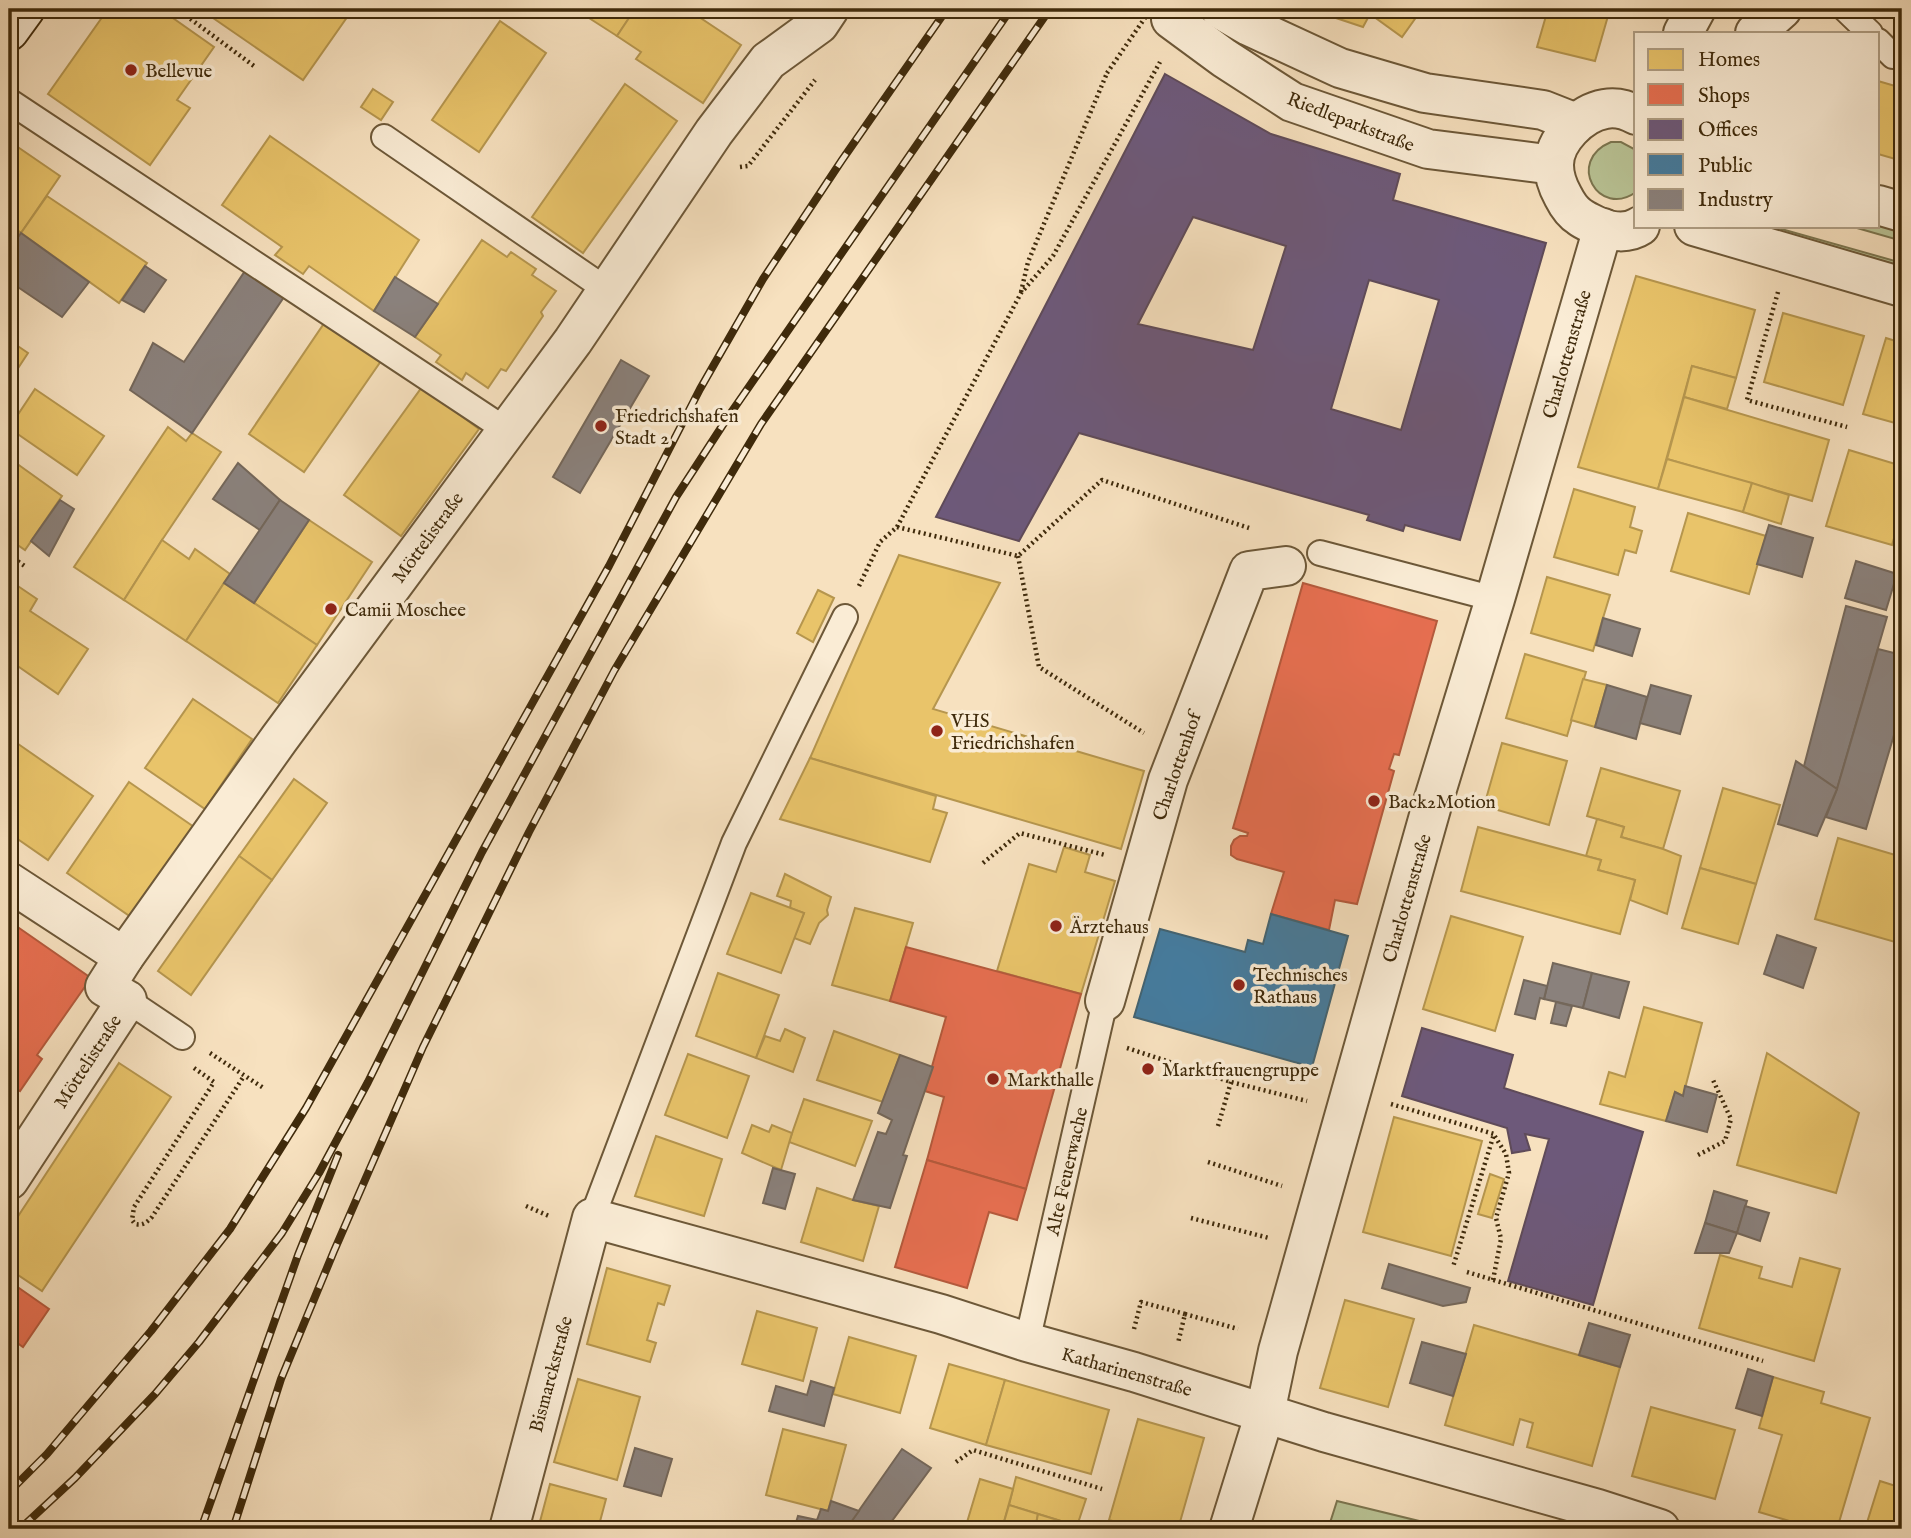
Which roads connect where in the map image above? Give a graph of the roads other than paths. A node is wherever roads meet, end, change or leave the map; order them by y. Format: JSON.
{"nodes":[{"id":1,"x":25,"y":9,"type":"edge"},
{"id":2,"x":829,"y":9,"type":"edge"},
{"id":3,"x":1220,"y":9,"type":"edge"},
{"id":4,"x":1696,"y":9,"type":"edge"},
{"id":5,"x":1782,"y":9,"type":"edge"},
{"id":6,"x":1845,"y":9,"type":"edge"},
{"id":7,"x":1161,"y":14,"type":"edge"},
{"id":8,"x":9,"y":32,"type":"edge"},
{"id":9,"x":1684,"y":32,"type":"edge"},
{"id":10,"x":1756,"y":32,"type":"edge"},
{"id":11,"x":1869,"y":32,"type":"edge"},
{"id":12,"x":9,"y":101,"type":"edge"},
{"id":13,"x":1634,"y":114,"type":"edge"},
{"id":14,"x":1576,"y":123,"type":"junction"},
{"id":15,"x":384,"y":137,"type":"dead end"},
{"id":16,"x":1554,"y":165,"type":"junction"},
{"id":17,"x":1880,"y":206,"type":"edge"},
{"id":18,"x":1902,"y":212,"type":"edge"},
{"id":19,"x":1621,"y":227,"type":"edge"},
{"id":20,"x":1701,"y":228,"type":"edge"},
{"id":21,"x":1902,"y":287,"type":"edge"},
{"id":22,"x":607,"y":290,"type":"junction"},
{"id":23,"x":506,"y":430,"type":"junction"},
{"id":24,"x":1303,"y":560,"type":"joint"},
{"id":25,"x":1495,"y":599,"type":"junction"},
{"id":26,"x":845,"y":617,"type":"road end"},
{"id":27,"x":9,"y":882,"type":"edge"},
{"id":28,"x":124,"y":957,"type":"junction"},
{"id":29,"x":121,"y":997,"type":"junction"},
{"id":30,"x":1105,"y":1001,"type":"joint"},
{"id":31,"x":182,"y":1037,"type":"dead end"},
{"id":32,"x":51,"y":1091,"type":"dead end"},
{"id":33,"x":9,"y":1180,"type":"edge"},
{"id":34,"x":576,"y":1219,"type":"junction"},
{"id":35,"x":1027,"y":1342,"type":"junction"},
{"id":36,"x":1265,"y":1413,"type":"junction"},
{"id":37,"x":509,"y":1529,"type":"edge"},
{"id":38,"x":1229,"y":1529,"type":"edge"},
{"id":39,"x":1660,"y":1529,"type":"edge"}],
"edges":[{"from":1,"to":8,"type":"street"},
{"from":2,"to":22,"type":"street","name":"Möttelistraße"},
{"from":3,"to":14,"type":"street"},
{"from":4,"to":9,"type":"street"},
{"from":5,"to":10,"type":"street"},
{"from":6,"to":11,"type":"lane"},
{"from":7,"to":16,"type":"street","name":"Riedleparkstraße"},
{"from":12,"to":23,"type":"lane"},
{"from":13,"to":14,"type":"street"},
{"from":14,"to":16,"type":"street"},
{"from":15,"to":22,"type":"lane"},
{"from":16,"to":19,"type":"street"},
{"from":17,"to":18,"type":"street"},
{"from":19,"to":25,"type":"street","name":"Charlottenstraße"},
{"from":20,"to":21,"type":"street"},
{"from":22,"to":23,"type":"street","name":"Möttelistraße"},
{"from":23,"to":28,"type":"street","name":"Möttelistraße"},
{"from":24,"to":25,"type":"lane","name":"Charlottenhof"},
{"from":24,"to":30,"type":"street","name":"Charlottenhof"},
{"from":25,"to":36,"type":"street","name":"Charlottenstraße"},
{"from":26,"to":34,"type":"lane"},
{"from":27,"to":28,"type":"street"},
{"from":28,"to":29,"type":"street","name":"Möttelistraße"},
{"from":29,"to":31,"type":"lane"},
{"from":29,"to":32,"type":"lane"},
{"from":29,"to":33,"type":"street","name":"Möttelistraße"},
{"from":30,"to":35,"type":"lane","name":"Alte Feuerwache"},
{"from":34,"to":35,"type":"street","name":"Katharinenstraße"},
{"from":34,"to":37,"type":"street","name":"Bismarckstraße"},
{"from":35,"to":36,"type":"street","name":"Katharinenstraße"},
{"from":36,"to":38,"type":"street","name":"Charlottenstraße"},
{"from":36,"to":39,"type":"street","name":"Katharinenstraße"}]}
